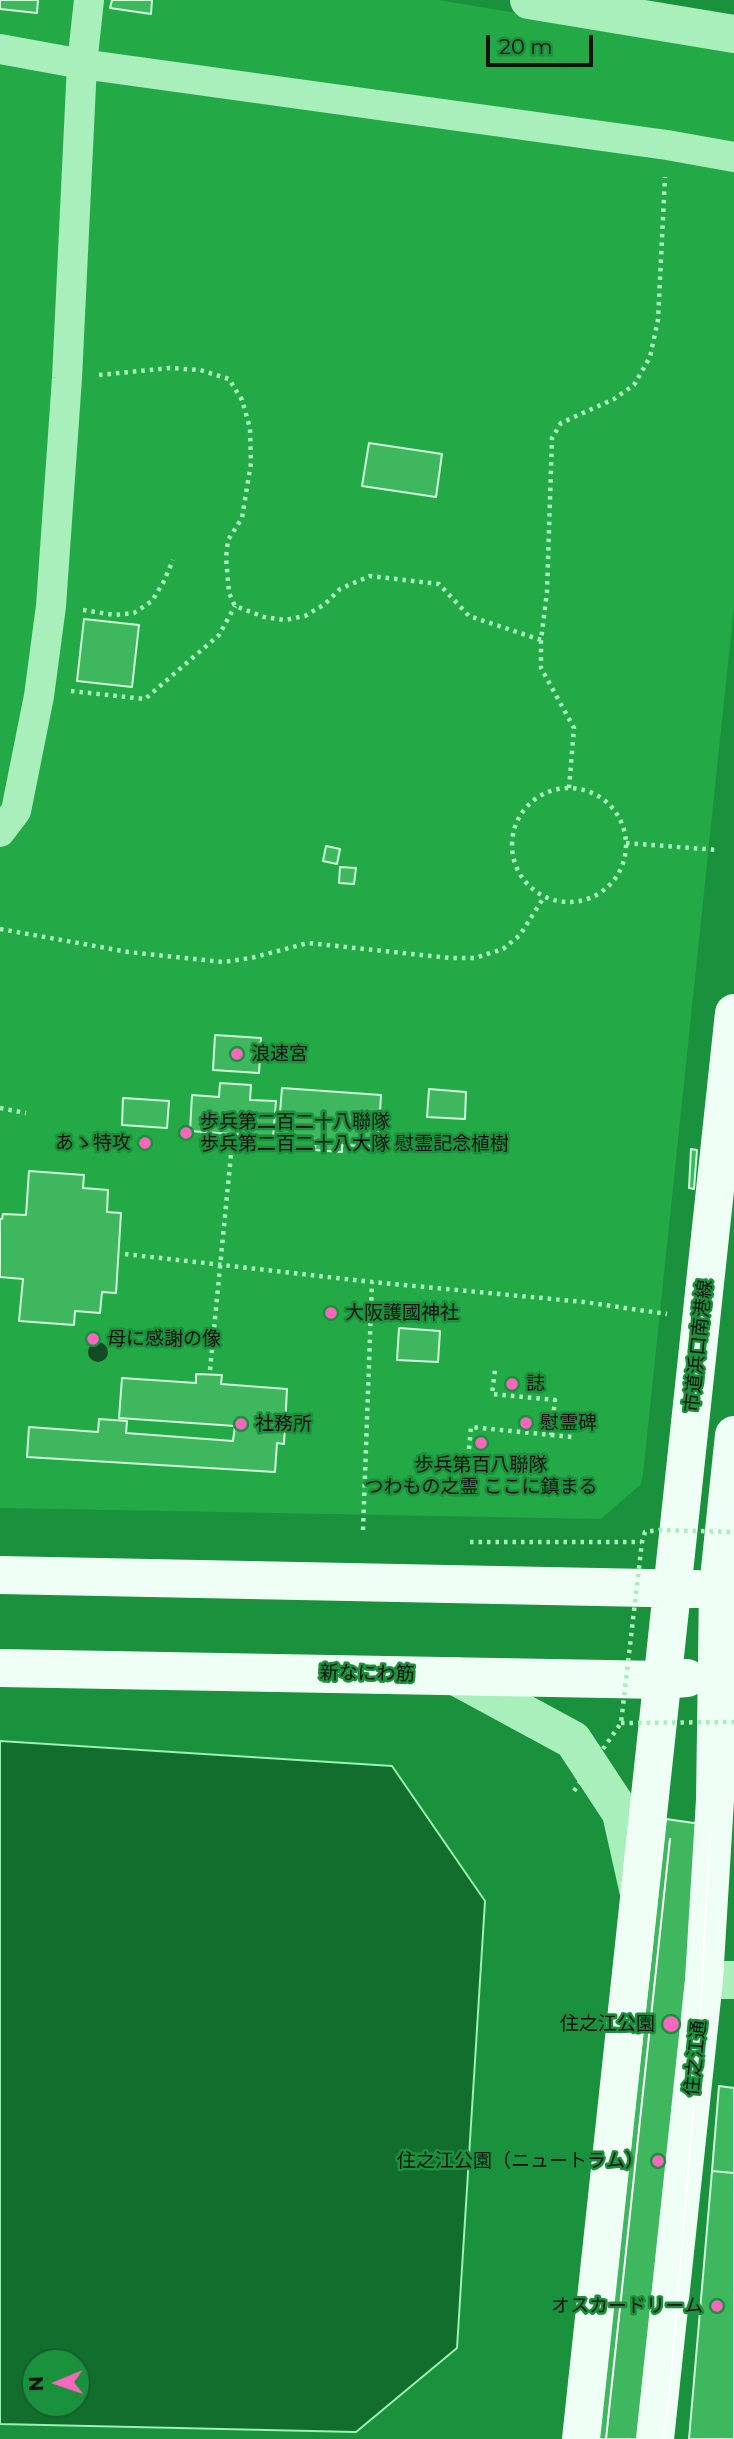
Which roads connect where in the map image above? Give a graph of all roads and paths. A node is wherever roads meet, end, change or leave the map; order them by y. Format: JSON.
{"nodes":[{"id":1,"x":89,"y":0,"type":"edge"},
{"id":2,"x":529,"y":0,"type":"edge"},
{"id":3,"x":734,"y":34,"type":"edge"},
{"id":4,"x":0,"y":49,"type":"edge"},
{"id":5,"x":82,"y":64,"type":"junction"},
{"id":6,"x":667,"y":145,"type":"junction"},
{"id":7,"x":734,"y":156,"type":"edge"},
{"id":8,"x":67,"y":378,"type":"junction"},
{"id":9,"x":173,"y":560,"type":"dead end"},
{"id":10,"x":51,"y":606,"type":"junction"},
{"id":11,"x":235,"y":606,"type":"junction"},
{"id":12,"x":541,"y":640,"type":"junction"},
{"id":13,"x":39,"y":696,"type":"junction"},
{"id":14,"x":569,"y":788,"type":"junction"},
{"id":15,"x":0,"y":832,"type":"edge"},
{"id":16,"x":626,"y":843,"type":"junction"},
{"id":17,"x":718,"y":850,"type":"dead end"},
{"id":18,"x":544,"y":897,"type":"junction"},
{"id":19,"x":0,"y":929,"type":"edge"},
{"id":20,"x":734,"y":1013,"type":"edge"},
{"id":21,"x":0,"y":1108,"type":"edge"},
{"id":22,"x":26,"y":1113,"type":"dead end"},
{"id":23,"x":232,"y":1144,"type":"dead end"},
{"id":24,"x":125,"y":1254,"type":"dead end"},
{"id":25,"x":220,"y":1264,"type":"junction"},
{"id":26,"x":372,"y":1282,"type":"junction"},
{"id":27,"x":703,"y":1316,"type":"junction"},
{"id":28,"x":210,"y":1370,"type":"dead end"},
{"id":29,"x":495,"y":1370,"type":"dead end"},
{"id":30,"x":551,"y":1435,"type":"junction"},
{"id":31,"x":734,"y":1435,"type":"edge"},
{"id":32,"x":572,"y":1437,"type":"dead end"},
{"id":33,"x":469,"y":1449,"type":"dead end"},
{"id":34,"x":363,"y":1530,"type":"dead end"},
{"id":35,"x":734,"y":1532,"type":"edge"},
{"id":36,"x":470,"y":1542,"type":"dead end"},
{"id":37,"x":642,"y":1542,"type":"junction"},
{"id":38,"x":0,"y":1575,"type":"edge"},
{"id":39,"x":726,"y":1588,"type":"edge"},
{"id":40,"x":673,"y":1590,"type":"junction"},
{"id":41,"x":0,"y":1668,"type":"edge"},
{"id":42,"x":455,"y":1676,"type":"junction"},
{"id":43,"x":725,"y":1676,"type":"edge"},
{"id":44,"x":662,"y":1680,"type":"junction"},
{"id":45,"x":734,"y":1722,"type":"edge"},
{"id":46,"x":621,"y":1723,"type":"junction"},
{"id":47,"x":575,"y":1791,"type":"dead end"},
{"id":48,"x":640,"y":1898,"type":"junction"},
{"id":49,"x":719,"y":1980,"type":"edge"},
{"id":50,"x":581,"y":2439,"type":"edge"},
{"id":51,"x":655,"y":2439,"type":"edge"}],
"edges":[{"from":1,"to":5,"type":"street"},
{"from":2,"to":3,"type":"street"},
{"from":4,"to":5,"type":"street"},
{"from":5,"to":6,"type":"street"},
{"from":5,"to":8,"type":"street"},
{"from":6,"to":7,"type":"street"},
{"from":6,"to":12,"type":"path"},
{"from":8,"to":10,"type":"street"},
{"from":8,"to":11,"type":"path"},
{"from":9,"to":10,"type":"path"},
{"from":10,"to":13,"type":"street"},
{"from":11,"to":12,"type":"path"},
{"from":11,"to":13,"type":"path"},
{"from":12,"to":14,"type":"path"},
{"from":13,"to":15,"type":"street"},
{"from":14,"to":16,"type":"path"},
{"from":14,"to":18,"type":"path"},
{"from":16,"to":17,"type":"path"},
{"from":16,"to":18,"type":"path"},
{"from":18,"to":19,"type":"path"},
{"from":20,"to":27,"type":"main road","name":"市道浜口南港線"},
{"from":21,"to":22,"type":"path"},
{"from":23,"to":25,"type":"path"},
{"from":24,"to":25,"type":"path"},
{"from":25,"to":26,"type":"path"},
{"from":25,"to":28,"type":"path"},
{"from":26,"to":27,"type":"path"},
{"from":26,"to":34,"type":"path"},
{"from":27,"to":40,"type":"main road","name":"市道浜口南港線"},
{"from":29,"to":30,"type":"path"},
{"from":30,"to":32,"type":"path"},
{"from":30,"to":33,"type":"path"},
{"from":31,"to":39,"type":"main road"},
{"from":35,"to":37,"type":"path","bridge":true},
{"from":36,"to":37,"type":"path"},
{"from":37,"to":46,"type":"path","bridge":true},
{"from":38,"to":40,"type":"main road"},
{"from":39,"to":40,"type":"main road"},
{"from":39,"to":43,"type":"main road"},
{"from":40,"to":44,"type":"main road","name":"市道浜口南港線"},
{"from":41,"to":42,"type":"main road","name":"新なにわ筋"},
{"from":42,"to":44,"type":"main road","name":"新なにわ筋"},
{"from":42,"to":48,"type":"street"},
{"from":43,"to":44,"type":"main road","name":"新なにわ筋"},
{"from":43,"to":49,"type":"main road","name":"住之江通"},
{"from":44,"to":48,"type":"main road"},
{"from":45,"to":46,"type":"path","bridge":true},
{"from":46,"to":47,"type":"path","bridge":true},
{"from":48,"to":50,"type":"main road"},
{"from":49,"to":51,"type":"main road","name":"住之江通"}]}
